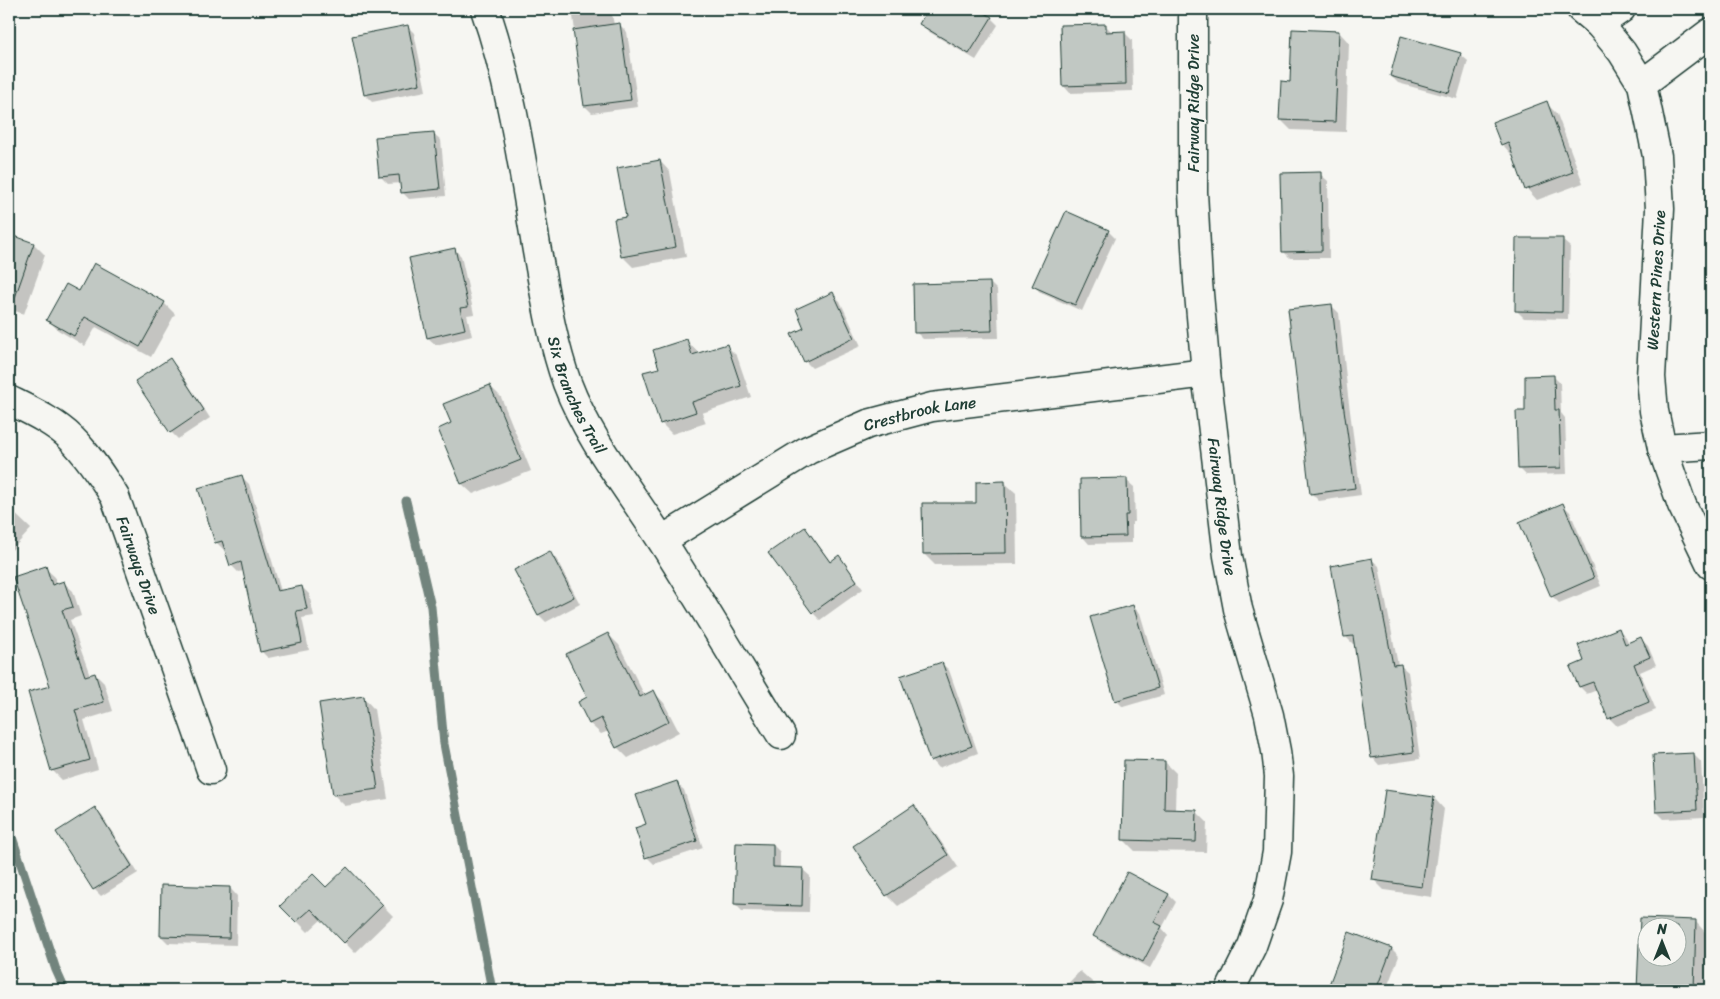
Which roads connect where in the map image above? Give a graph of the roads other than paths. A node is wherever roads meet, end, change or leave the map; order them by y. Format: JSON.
{"nodes":[{"id":1,"x":485,"y":9,"type":"edge"},
{"id":2,"x":1193,"y":9,"type":"edge"},
{"id":3,"x":1621,"y":9,"type":"edge"},
{"id":4,"x":1590,"y":16,"type":"edge"},
{"id":5,"x":1711,"y":32,"type":"edge"},
{"id":6,"x":1642,"y":84,"type":"junction"},
{"id":7,"x":1206,"y":374,"type":"junction"},
{"id":8,"x":9,"y":400,"type":"edge"},
{"id":9,"x":1711,"y":445,"type":"edge"},
{"id":10,"x":1662,"y":448,"type":"junction"},
{"id":11,"x":662,"y":540,"type":"junction"},
{"id":12,"x":1711,"y":565,"type":"edge"},
{"id":13,"x":781,"y":735,"type":"dead end"},
{"id":14,"x":211,"y":770,"type":"dead end"},
{"id":15,"x":1230,"y":990,"type":"edge"}],
"edges":[{"from":1,"to":11,"type":"street","name":"Six Branches Trail"},
{"from":2,"to":7,"type":"street","name":"Fairway Ridge Drive"},
{"from":3,"to":4,"type":"street"},
{"from":4,"to":6,"type":"street","name":"Western Pines Drive"},
{"from":5,"to":6,"type":"street"},
{"from":6,"to":10,"type":"street","name":"Western Pines Drive"},
{"from":7,"to":11,"type":"street","name":"Crestbrook Lane"},
{"from":7,"to":15,"type":"street","name":"Fairway Ridge Drive"},
{"from":8,"to":14,"type":"street","name":"Fairways Drive"},
{"from":9,"to":10,"type":"street"},
{"from":10,"to":12,"type":"street","name":"Western Pines Drive"},
{"from":11,"to":13,"type":"street","name":"Six Branches Trail"}]}
